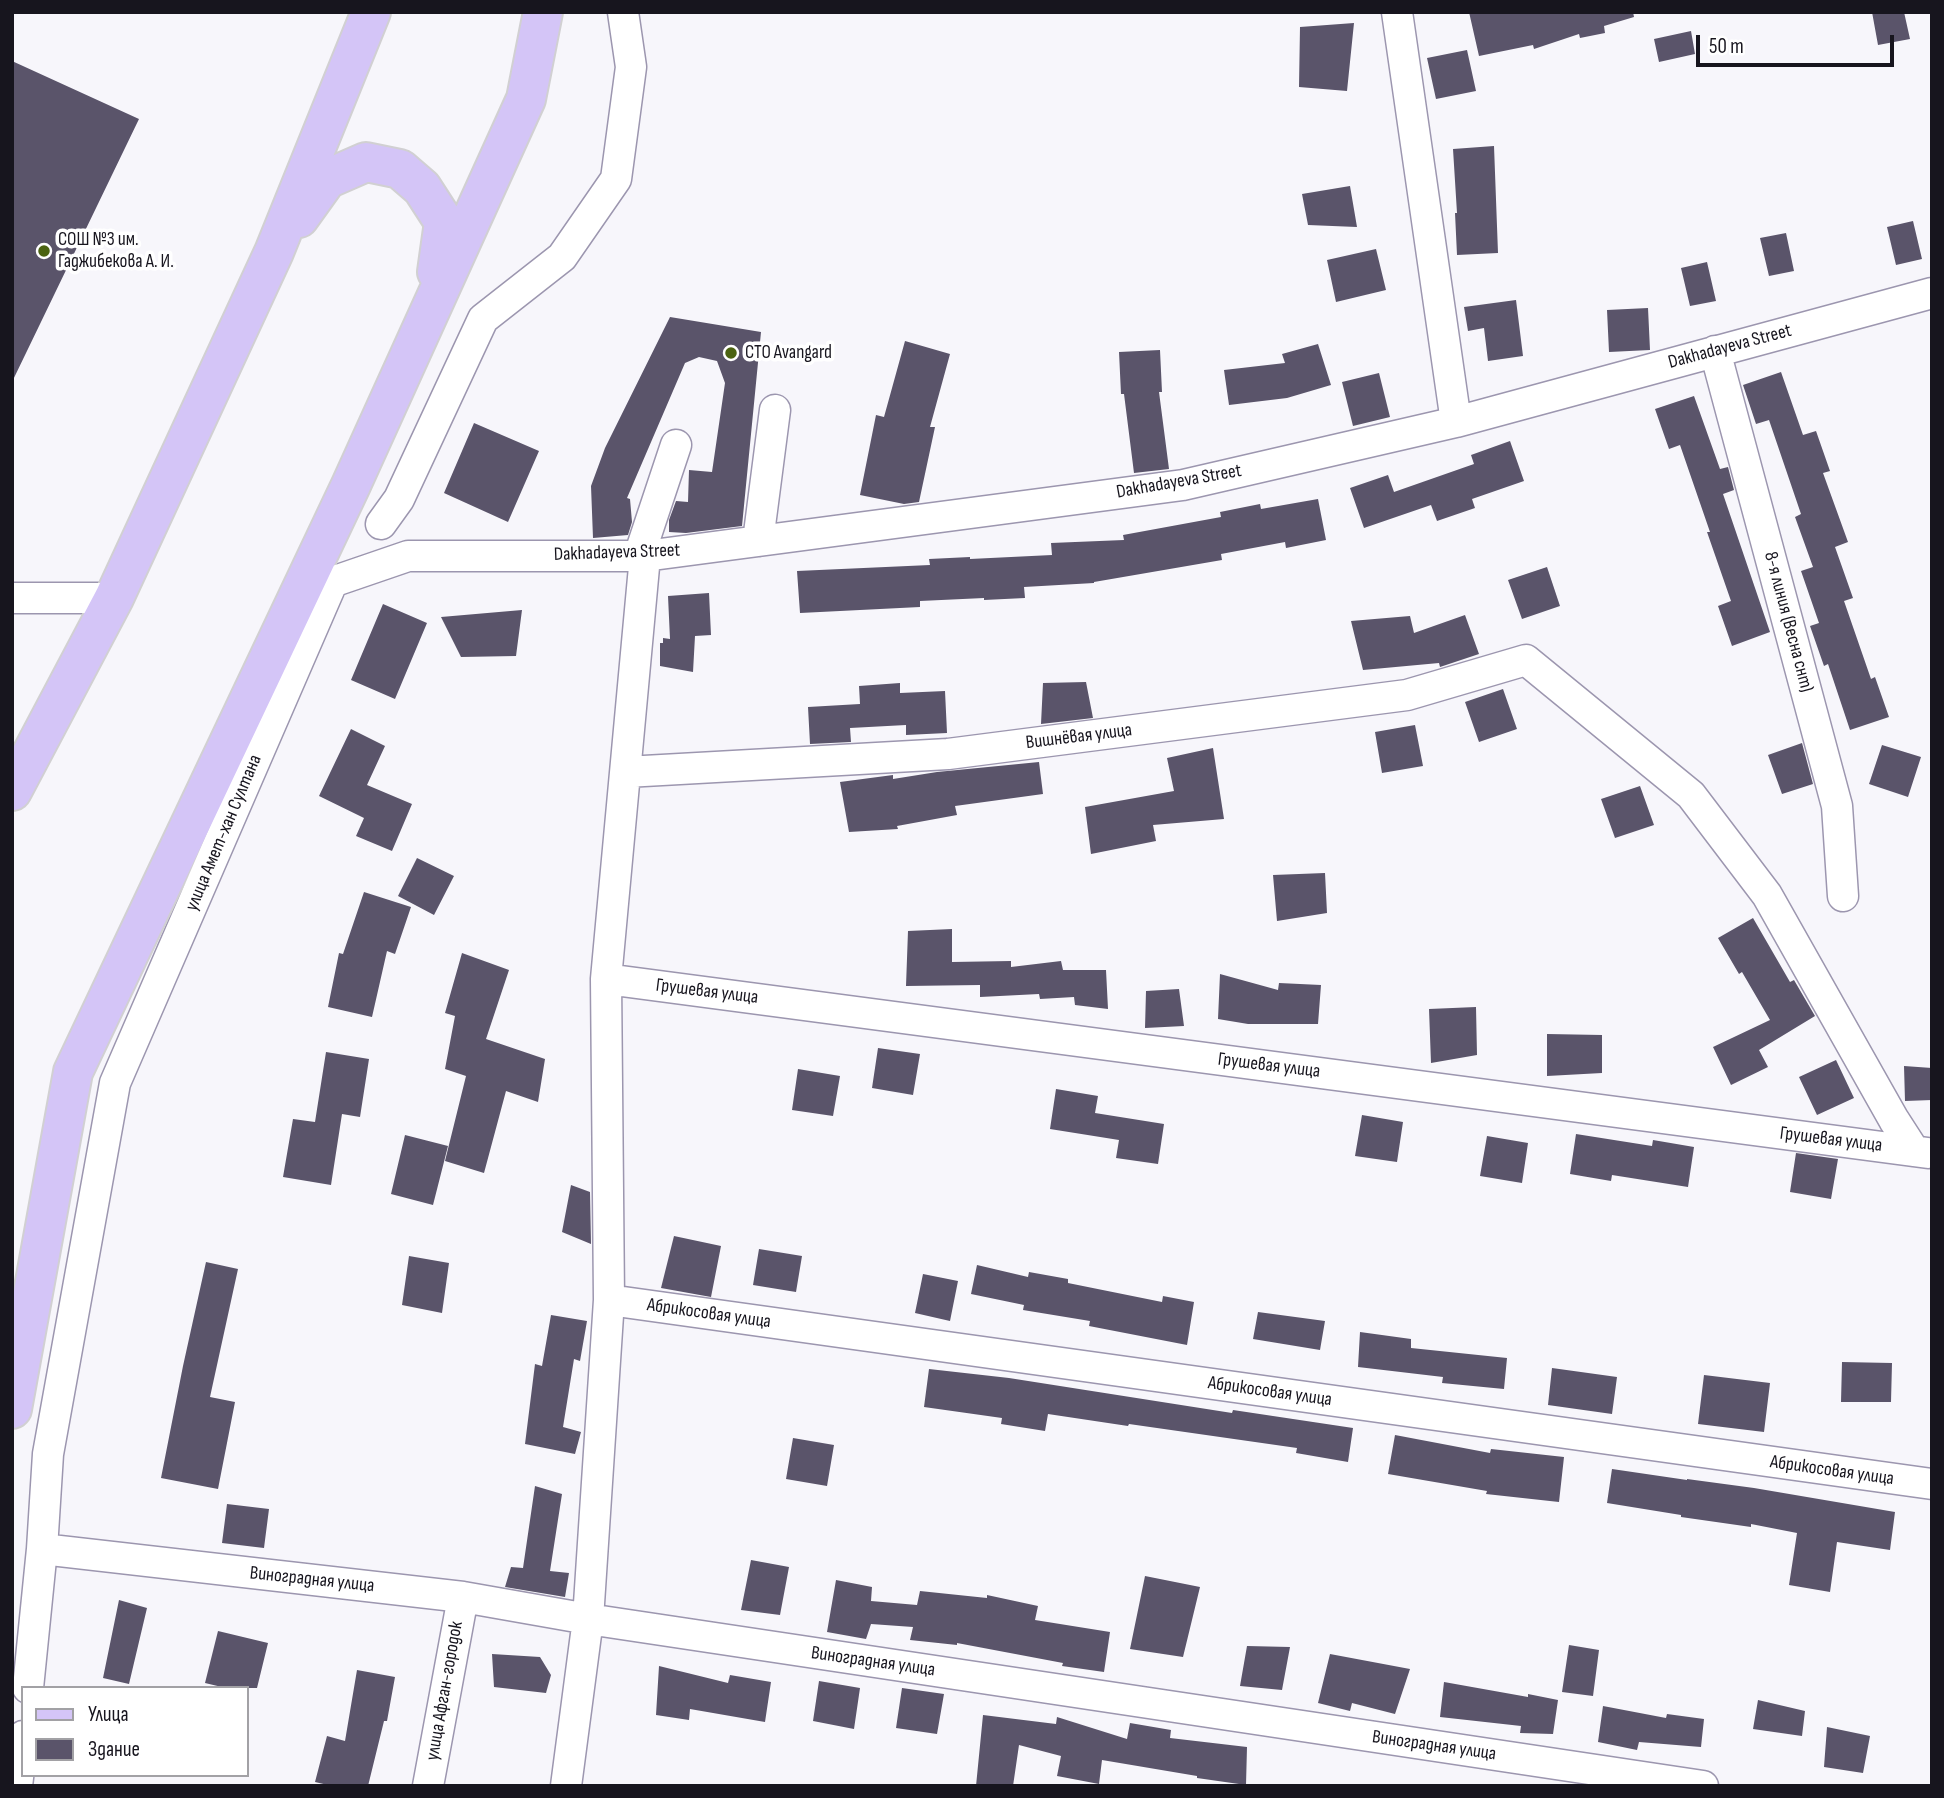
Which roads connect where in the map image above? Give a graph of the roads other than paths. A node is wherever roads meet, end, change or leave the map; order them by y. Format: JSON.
{"nodes":[{"id":1,"x":371,"y":12,"type":"edge"},
{"id":2,"x":543,"y":12,"type":"edge"},
{"id":3,"x":623,"y":12,"type":"edge"},
{"id":4,"x":1397,"y":12,"type":"edge"},
{"id":5,"x":274,"y":252,"type":"junction"},
{"id":6,"x":1932,"y":293,"type":"edge"},
{"id":7,"x":432,"y":308,"type":"junction"},
{"id":8,"x":1715,"y":351,"type":"junction"},
{"id":9,"x":775,"y":410,"type":"dead end"},
{"id":10,"x":1457,"y":422,"type":"junction"},
{"id":11,"x":676,"y":445,"type":"dead end"},
{"id":12,"x":351,"y":485,"type":"junction"},
{"id":13,"x":381,"y":524,"type":"junction"},
{"id":14,"x":758,"y":541,"type":"junction"},
{"id":15,"x":408,"y":556,"type":"junction"},
{"id":16,"x":642,"y":556,"type":"junction"},
{"id":17,"x":316,"y":588,"type":"junction"},
{"id":18,"x":12,"y":597,"type":"edge"},
{"id":19,"x":114,"y":598,"type":"junction"},
{"id":20,"x":626,"y":772,"type":"junction"},
{"id":21,"x":12,"y":791,"type":"edge"},
{"id":22,"x":1843,"y":896,"type":"dead end"},
{"id":23,"x":606,"y":979,"type":"junction"},
{"id":24,"x":1923,"y":1153,"type":"edge"},
{"id":25,"x":609,"y":1300,"type":"junction"},
{"id":26,"x":12,"y":1409,"type":"edge"},
{"id":27,"x":1932,"y":1485,"type":"edge"},
{"id":28,"x":42,"y":1549,"type":"junction"},
{"id":29,"x":463,"y":1597,"type":"junction"},
{"id":30,"x":588,"y":1619,"type":"junction"},
{"id":31,"x":28,"y":1686,"type":"edge"},
{"id":32,"x":21,"y":1753,"type":"edge"},
{"id":33,"x":17,"y":1786,"type":"edge"},
{"id":34,"x":428,"y":1786,"type":"edge"},
{"id":35,"x":566,"y":1786,"type":"edge"},
{"id":36,"x":1703,"y":1786,"type":"edge"}],
"edges":[{"from":1,"to":5,"type":"main road"},
{"from":2,"to":7,"type":"main road"},
{"from":3,"to":13,"type":"street"},
{"from":4,"to":10,"type":"street"},
{"from":5,"to":7,"type":"main road"},
{"from":5,"to":19,"type":"main road"},
{"from":6,"to":8,"type":"street","name":"Dakhadayeva Street"},
{"from":7,"to":12,"type":"main road"},
{"from":8,"to":10,"type":"street","name":"Dakhadayeva Street"},
{"from":8,"to":22,"type":"street","name":"8-я линия (Весна снт)"},
{"from":9,"to":14,"type":"street"},
{"from":10,"to":14,"type":"street","name":"Dakhadayeva Street"},
{"from":11,"to":16,"type":"street"},
{"from":12,"to":13,"type":"street"},
{"from":12,"to":17,"type":"main road"},
{"from":13,"to":15,"type":"street"},
{"from":14,"to":16,"type":"street","name":"Dakhadayeva Street"},
{"from":15,"to":16,"type":"street","name":"Dakhadayeva Street"},
{"from":15,"to":17,"type":"street","name":"Dakhadayeva Street"},
{"from":16,"to":20,"type":"street"},
{"from":17,"to":26,"type":"main road"},
{"from":17,"to":28,"type":"street","name":"улица Амет-хан Султана"},
{"from":18,"to":19,"type":"street"},
{"from":19,"to":21,"type":"main road"},
{"from":20,"to":23,"type":"street"},
{"from":20,"to":24,"type":"street","name":"Вишнёвая улица"},
{"from":23,"to":24,"type":"street","name":"Грушевая улица"},
{"from":23,"to":25,"type":"street"},
{"from":25,"to":27,"type":"street","name":"Абрикосовая улица"},
{"from":25,"to":30,"type":"street"},
{"from":28,"to":29,"type":"street","name":"Виноградная улица"},
{"from":28,"to":31,"type":"street","name":"улица Амет-хан Султана"},
{"from":29,"to":30,"type":"street","name":"Виноградная улица"},
{"from":29,"to":34,"type":"street","name":"улица Афган-городок"},
{"from":30,"to":35,"type":"street"},
{"from":30,"to":36,"type":"street","name":"Виноградная улица"},
{"from":32,"to":33,"type":"street"}]}
